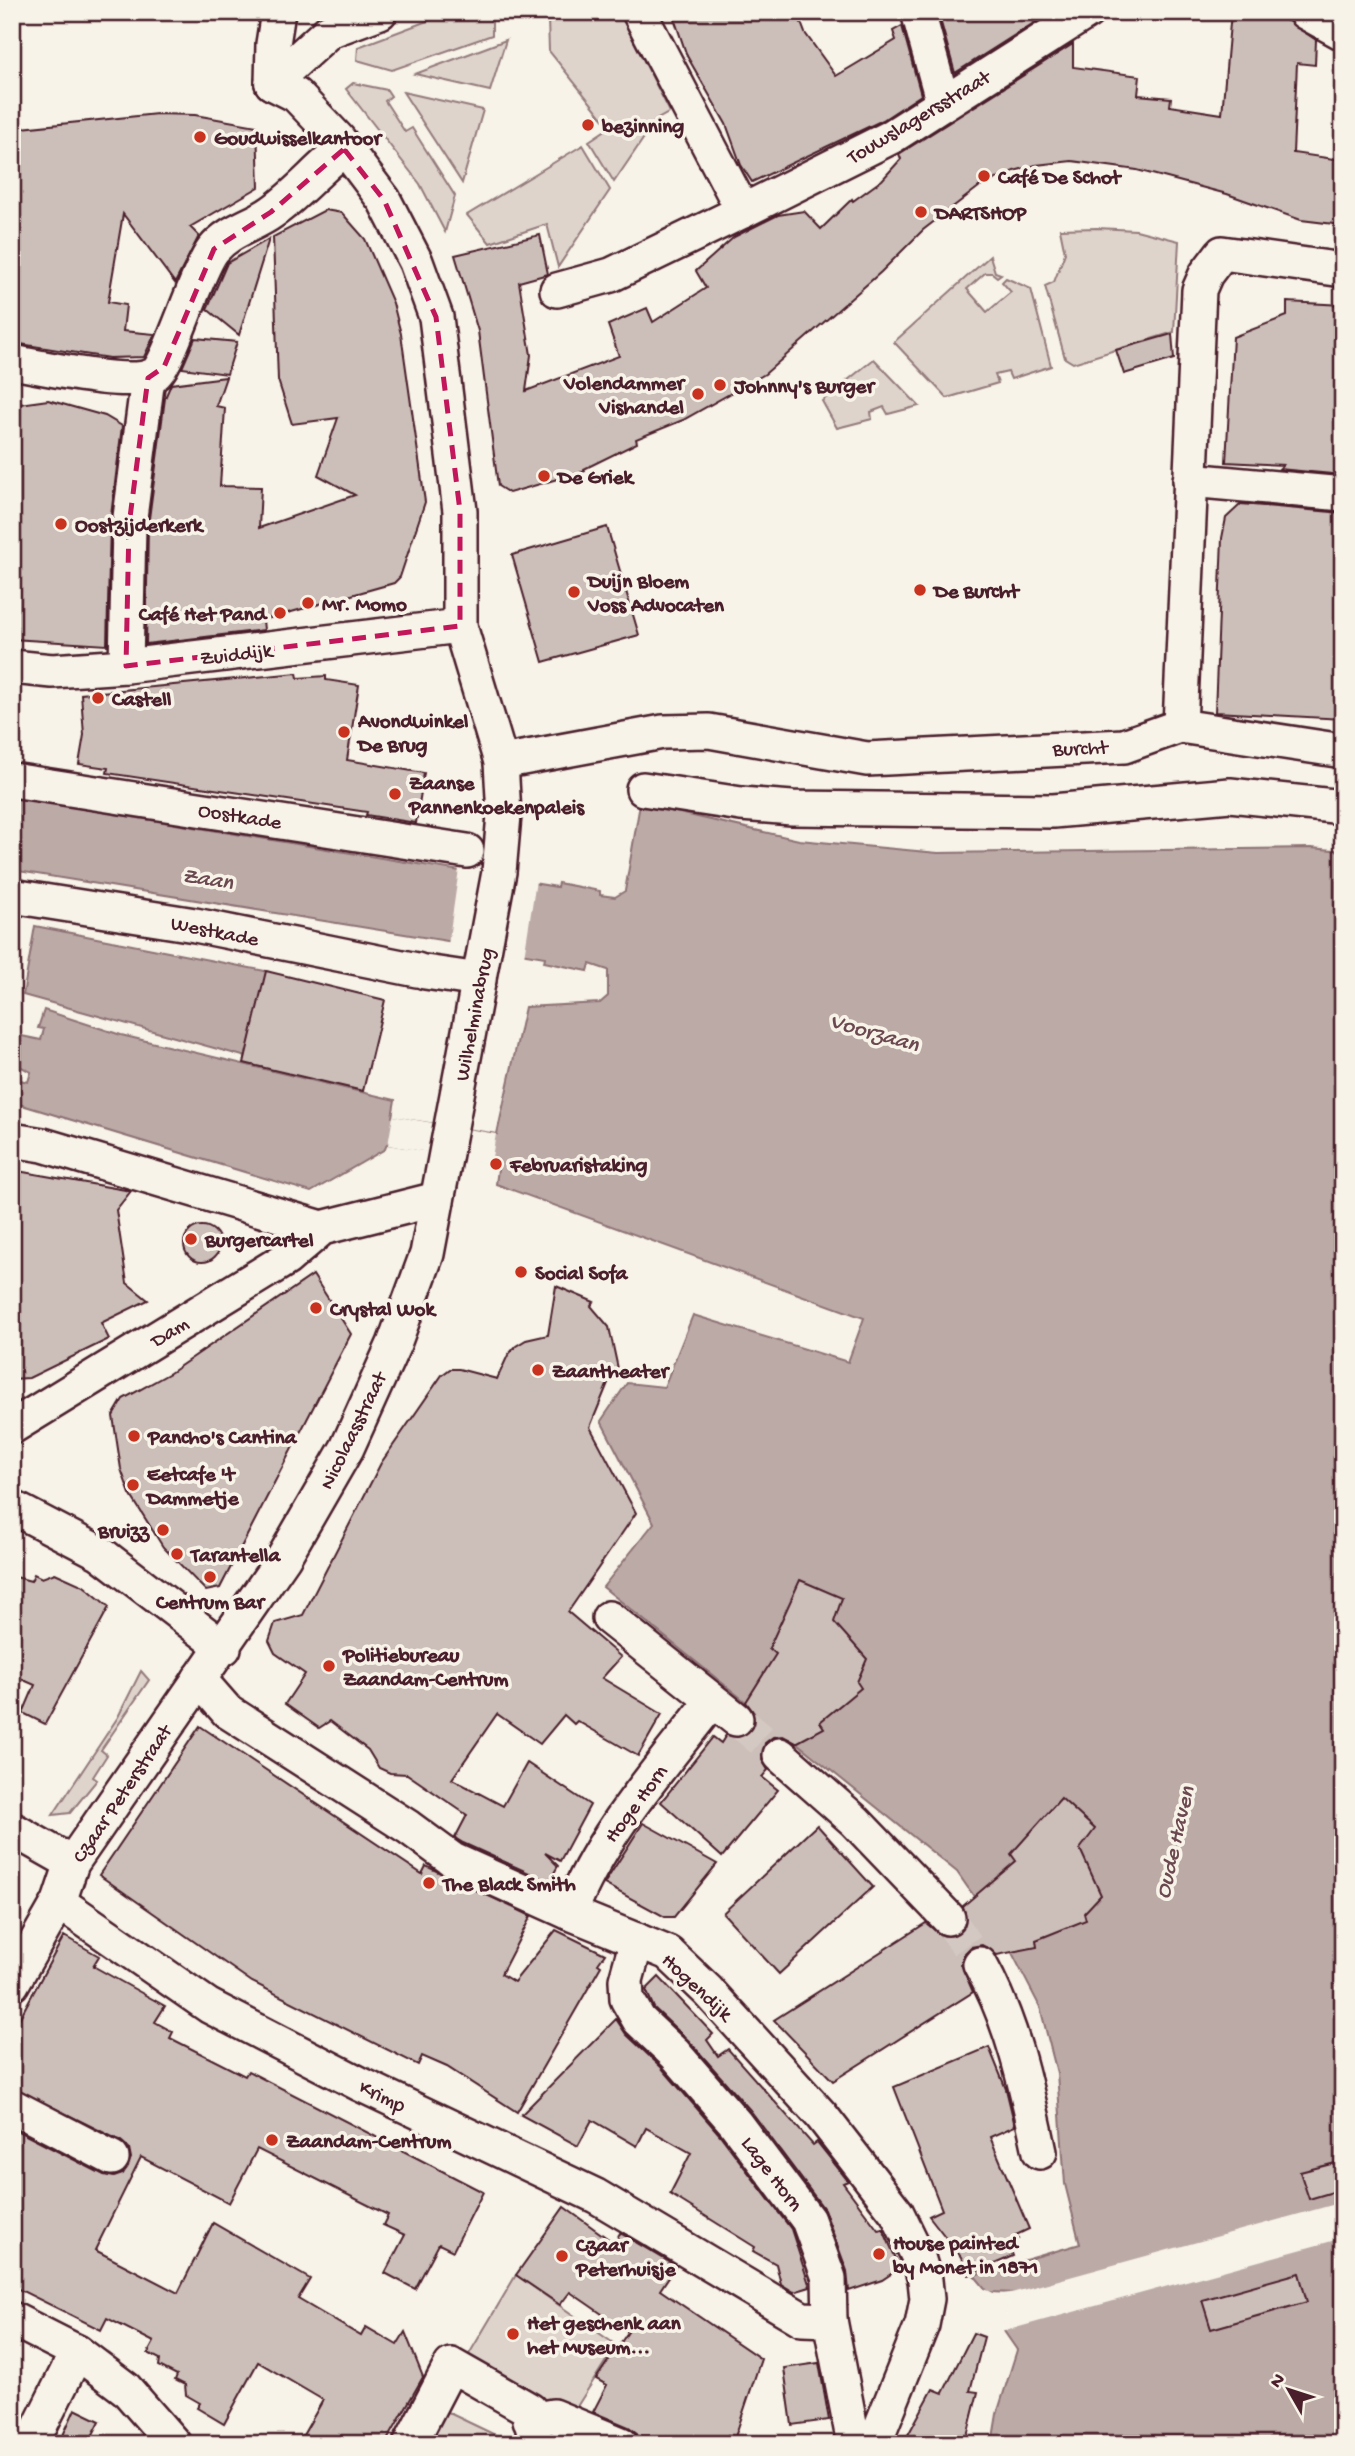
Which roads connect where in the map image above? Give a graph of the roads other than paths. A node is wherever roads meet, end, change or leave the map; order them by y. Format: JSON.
{"nodes":[{"id":1,"x":278,"y":12,"type":"edge"},
{"id":2,"x":380,"y":12,"type":"edge"},
{"id":3,"x":639,"y":12,"type":"edge"},
{"id":4,"x":918,"y":12,"type":"edge"},
{"id":5,"x":1087,"y":12,"type":"edge"},
{"id":6,"x":1305,"y":12,"type":"edge"},
{"id":7,"x":1343,"y":33,"type":"edge"},
{"id":8,"x":272,"y":83,"type":"junction"},
{"id":9,"x":943,"y":103,"type":"junction"},
{"id":10,"x":344,"y":149,"type":"junction"},
{"id":11,"x":743,"y":211,"type":"junction"},
{"id":12,"x":1343,"y":270,"type":"edge"},
{"id":13,"x":557,"y":290,"type":"dead end"},
{"id":14,"x":12,"y":362,"type":"edge"},
{"id":15,"x":148,"y":378,"type":"junction"},
{"id":16,"x":1190,"y":480,"type":"junction"},
{"id":17,"x":1343,"y":494,"type":"edge"},
{"id":18,"x":460,"y":626,"type":"junction"},
{"id":19,"x":126,"y":666,"type":"junction"},
{"id":20,"x":12,"y":667,"type":"edge"},
{"id":21,"x":1180,"y":726,"type":"junction"},
{"id":22,"x":1343,"y":751,"type":"edge"},
{"id":23,"x":501,"y":762,"type":"junction"},
{"id":24,"x":12,"y":779,"type":"edge"},
{"id":25,"x":643,"y":789,"type":"dead end"},
{"id":26,"x":1343,"y":807,"type":"edge"},
{"id":27,"x":467,"y":851,"type":"dead end"},
{"id":28,"x":12,"y":897,"type":"edge"},
{"id":29,"x":482,"y":966,"type":"junction"},
{"id":30,"x":449,"y":1141,"type":"joint"},
{"id":31,"x":28,"y":1142,"type":"edge"},
{"id":32,"x":437,"y":1199,"type":"junction"},
{"id":33,"x":322,"y":1228,"type":"junction"},
{"id":34,"x":12,"y":1427,"type":"edge"},
{"id":35,"x":12,"y":1507,"type":"edge"},
{"id":36,"x":609,"y":1618,"type":"dead end"},
{"id":37,"x":224,"y":1648,"type":"junction"},
{"id":38,"x":199,"y":1679,"type":"junction"},
{"id":39,"x":780,"y":1755,"type":"tunnel mouth"},
{"id":40,"x":12,"y":1829,"type":"edge"},
{"id":41,"x":72,"y":1863,"type":"junction"},
{"id":42,"x":59,"y":1902,"type":"junction"},
{"id":43,"x":570,"y":1913,"type":"junction"},
{"id":44,"x":948,"y":1918,"type":"tunnel mouth"},
{"id":45,"x":637,"y":1940,"type":"junction"},
{"id":46,"x":980,"y":1964,"type":"tunnel mouth"},
{"id":47,"x":12,"y":1984,"type":"edge"},
{"id":48,"x":12,"y":2106,"type":"edge"},
{"id":49,"x":1040,"y":2152,"type":"dead end"},
{"id":50,"x":111,"y":2158,"type":"dead end"},
{"id":51,"x":12,"y":2319,"type":"edge"},
{"id":52,"x":830,"y":2320,"type":"junction"},
{"id":53,"x":77,"y":2352,"type":"junction"},
{"id":54,"x":530,"y":2432,"type":"edge"},
{"id":55,"x":31,"y":2444,"type":"edge"},
{"id":56,"x":174,"y":2444,"type":"edge"},
{"id":57,"x":410,"y":2444,"type":"edge"},
{"id":58,"x":621,"y":2444,"type":"edge"},
{"id":59,"x":854,"y":2444,"type":"edge"},
{"id":60,"x":874,"y":2444,"type":"edge"}],
"edges":[{"from":1,"to":8,"type":"street"},
{"from":2,"to":8,"type":"street"},
{"from":3,"to":11,"type":"street"},
{"from":4,"to":9,"type":"street"},
{"from":5,"to":9,"type":"street","name":"Touwslagersstraat"},
{"from":6,"to":7,"type":"street"},
{"from":8,"to":10,"type":"street","name":"Wilhelminabrug"},
{"from":9,"to":11,"type":"street","name":"Touwslagersstraat"},
{"from":10,"to":15,"type":"street"},
{"from":10,"to":18,"type":"street","name":"Wilhelminabrug"},
{"from":11,"to":13,"type":"street","name":"Touwslagersstraat"},
{"from":12,"to":16,"type":"street"},
{"from":14,"to":15,"type":"street"},
{"from":15,"to":19,"type":"street"},
{"from":16,"to":17,"type":"street"},
{"from":16,"to":21,"type":"street"},
{"from":18,"to":19,"type":"street","name":"Zuiddijk"},
{"from":18,"to":23,"type":"street","name":"Wilhelminabrug"},
{"from":19,"to":20,"type":"street","name":"Zuiddijk"},
{"from":21,"to":22,"type":"street"},
{"from":21,"to":23,"type":"street","name":"Burcht"},
{"from":23,"to":29,"type":"street","name":"Wilhelminabrug"},
{"from":24,"to":27,"type":"street","name":"Oostkade"},
{"from":25,"to":26,"type":"street"},
{"from":28,"to":29,"type":"street","name":"Westkade"},
{"from":29,"to":30,"type":"street","name":"Wilhelminabrug"},
{"from":30,"to":32,"type":"street","name":"Nicolaasstraat"},
{"from":31,"to":33,"type":"street"},
{"from":32,"to":33,"type":"street","name":"Dam"},
{"from":32,"to":37,"type":"street","name":"Nicolaasstraat"},
{"from":33,"to":34,"type":"street","name":"Dam"},
{"from":35,"to":37,"type":"street"},
{"from":36,"to":43,"type":"street","name":"Hoge Horn"},
{"from":37,"to":38,"type":"street","name":"Nicolaasstraat"},
{"from":38,"to":41,"type":"street","name":"Czaar Peterstraat"},
{"from":38,"to":43,"type":"street","name":"Hogendijk"},
{"from":39,"to":44,"type":"street"},
{"from":40,"to":41,"type":"street"},
{"from":41,"to":42,"type":"street","name":"Czaar Peterstraat"},
{"from":42,"to":47,"type":"street","name":"Czaar Peterstraat"},
{"from":42,"to":52,"type":"street","name":"Krimp"},
{"from":43,"to":45,"type":"street","name":"Hogendijk"},
{"from":45,"to":52,"type":"street","name":"Lage Horn"},
{"from":45,"to":60,"type":"street","name":"Hogendijk"},
{"from":46,"to":49,"type":"street"},
{"from":48,"to":50,"type":"street"},
{"from":51,"to":53,"type":"street"},
{"from":52,"to":59,"type":"street","name":"Lage Horn"},
{"from":53,"to":55,"type":"street"},
{"from":53,"to":56,"type":"street"},
{"from":54,"to":57,"type":"street"},
{"from":54,"to":58,"type":"street"}]}
